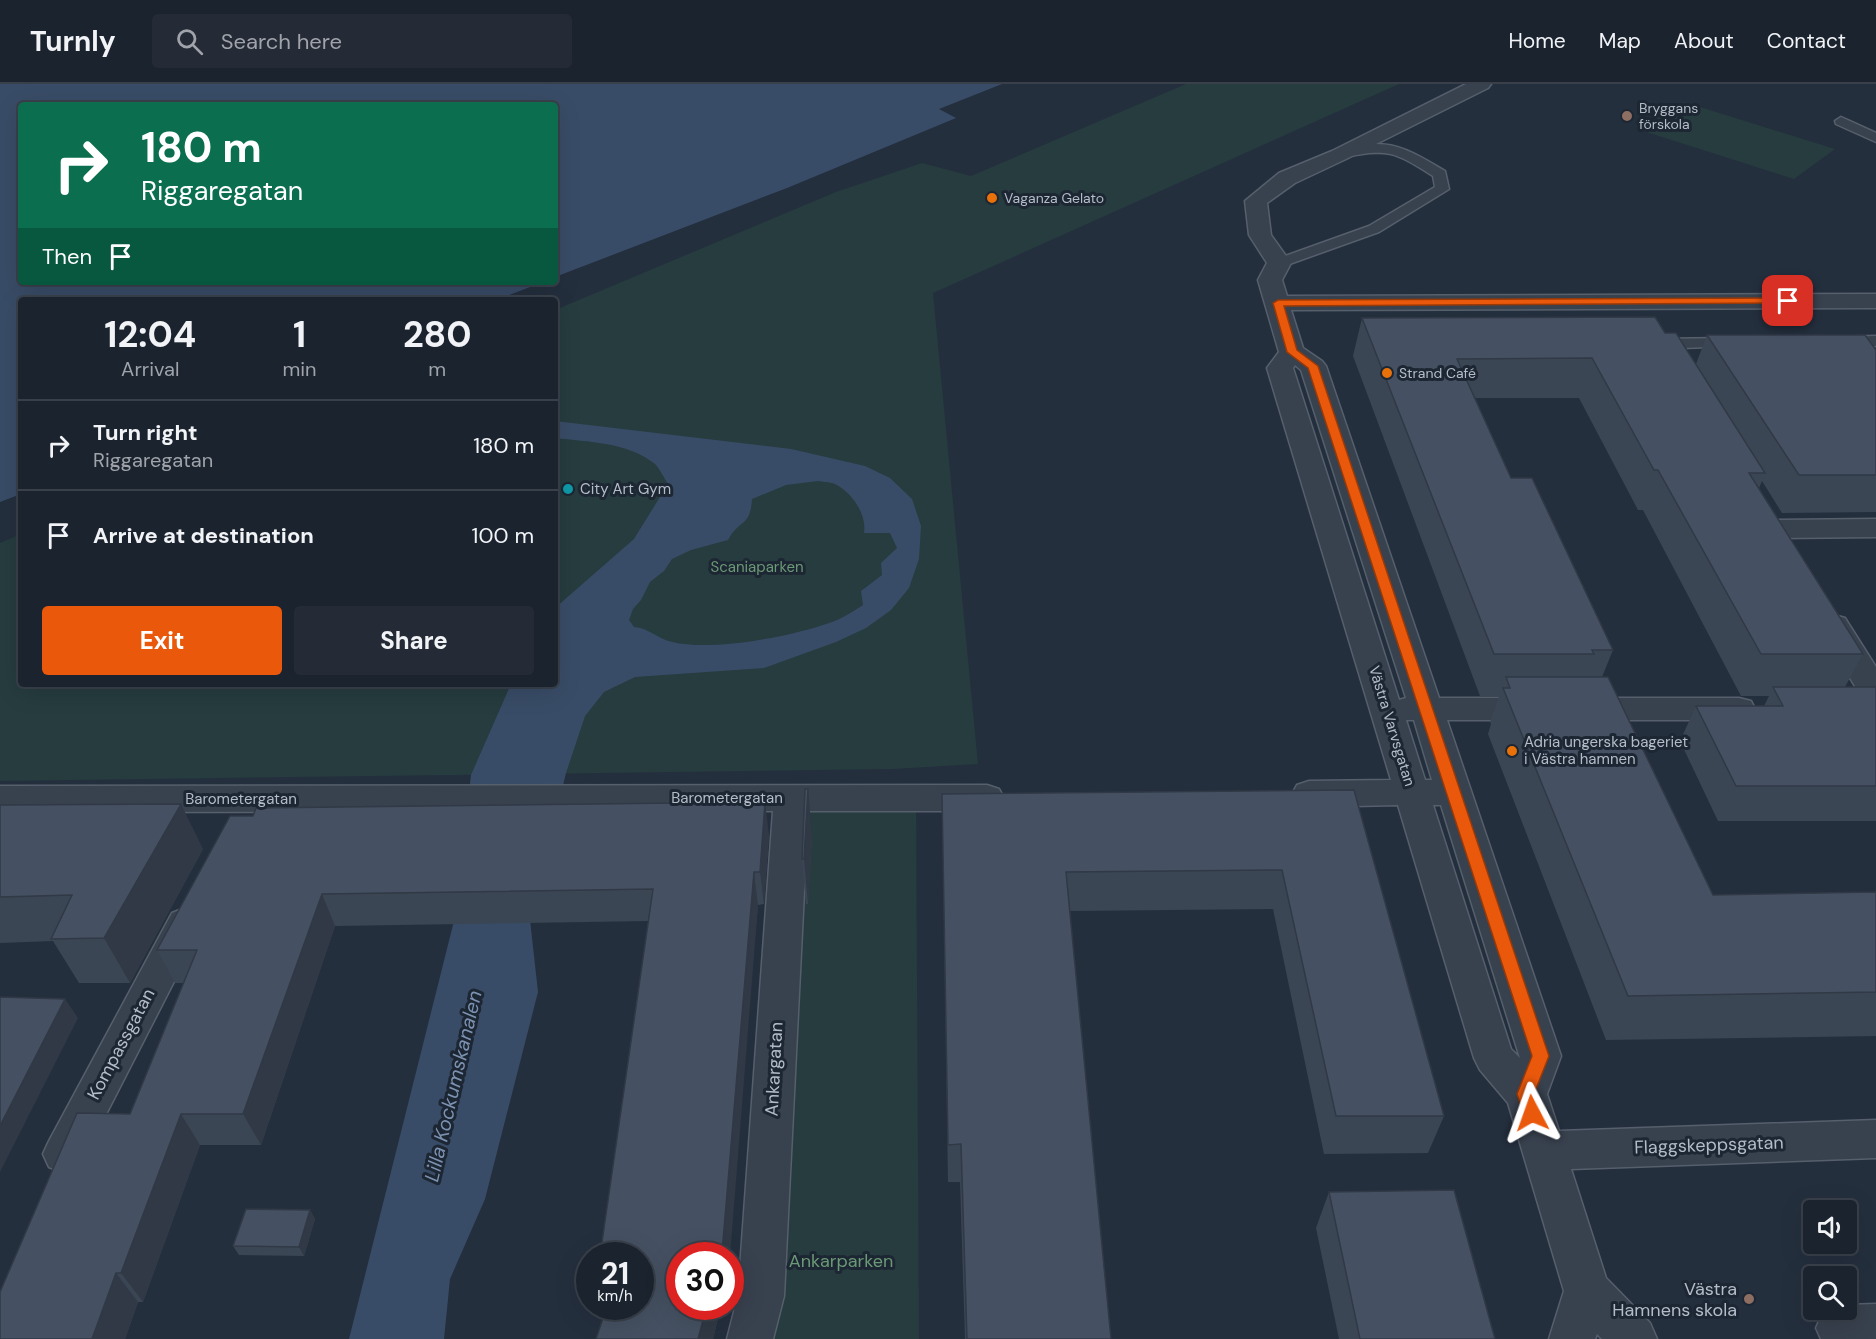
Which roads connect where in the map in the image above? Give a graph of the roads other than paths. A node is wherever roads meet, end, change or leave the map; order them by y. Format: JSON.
{"nodes":[{"id":1,"x":1481,"y":84,"type":"edge"},
{"id":2,"x":1841,"y":121,"type":"dead end"},
{"id":3,"x":1876,"y":138,"type":"edge"},
{"id":4,"x":1339,"y":155,"type":"junction"},
{"id":5,"x":1279,"y":264,"type":"junction"},
{"id":6,"x":1876,"y":301,"type":"edge"},
{"id":7,"x":1635,"y":302,"type":"junction"},
{"id":8,"x":1278,"y":303,"type":"junction"},
{"id":9,"x":1876,"y":341,"type":"edge"},
{"id":10,"x":1828,"y":342,"type":"edge"},
{"id":11,"x":1744,"y":343,"type":"edge"},
{"id":12,"x":1292,"y":352,"type":"junction"},
{"id":13,"x":1661,"y":354,"type":"joint"},
{"id":14,"x":1876,"y":528,"type":"edge"},
{"id":15,"x":1790,"y":553,"type":"edge"},
{"id":16,"x":1821,"y":603,"type":"edge"},
{"id":17,"x":1868,"y":704,"type":"edge"},
{"id":18,"x":1426,"y":708,"type":"junction"},
{"id":19,"x":1386,"y":709,"type":"junction"},
{"id":20,"x":1771,"y":709,"type":"edge"},
{"id":21,"x":1454,"y":792,"type":"junction"},
{"id":22,"x":1413,"y":793,"type":"junction"},
{"id":23,"x":1274,"y":794,"type":"edge"},
{"id":24,"x":1024,"y":797,"type":"edge"},
{"id":25,"x":791,"y":798,"type":"junction"},
{"id":26,"x":0,"y":799,"type":"edge"},
{"id":27,"x":201,"y":893,"type":"edge"},
{"id":28,"x":1526,"y":1094,"type":"junction"},
{"id":29,"x":1876,"y":1139,"type":"edge"},
{"id":30,"x":1543,"y":1151,"type":"junction"},
{"id":31,"x":49,"y":1185,"type":"edge"},
{"id":32,"x":1587,"y":1291,"type":"junction"},
{"id":33,"x":750,"y":1339,"type":"edge"},
{"id":34,"x":1572,"y":1339,"type":"edge"},
{"id":35,"x":1634,"y":1339,"type":"edge"}],
"edges":[{"from":1,"to":4,"type":"street"},
{"from":2,"to":3,"type":"lane"},
{"from":4,"to":5,"type":"street"},
{"from":4,"to":5,"type":"lane"},
{"from":5,"to":8,"type":"street"},
{"from":6,"to":7,"type":"street"},
{"from":7,"to":8,"type":"street"},
{"from":7,"to":13,"type":"street"},
{"from":8,"to":12,"type":"street"},
{"from":9,"to":10,"type":"lane"},
{"from":11,"to":13,"type":"lane"},
{"from":12,"to":18,"type":"street"},
{"from":12,"to":19,"type":"street","name":"Västra Varvsgatan"},
{"from":14,"to":15,"type":"street"},
{"from":16,"to":17,"type":"street"},
{"from":18,"to":19,"type":"street"},
{"from":18,"to":20,"type":"street"},
{"from":18,"to":21,"type":"street"},
{"from":19,"to":22,"type":"street","name":"Västra Varvsgatan"},
{"from":21,"to":22,"type":"street"},
{"from":21,"to":28,"type":"street"},
{"from":22,"to":23,"type":"street"},
{"from":22,"to":28,"type":"street","name":"Västra Varvsgatan"},
{"from":24,"to":25,"type":"street","name":"Barometergatan"},
{"from":25,"to":26,"type":"street","name":"Barometergatan"},
{"from":25,"to":33,"type":"street","name":"Ankargatan"},
{"from":27,"to":31,"type":"street","name":"Kompassgatan"},
{"from":28,"to":30,"type":"street","name":"Västra Varvsgatan"},
{"from":29,"to":30,"type":"street","name":"Flaggskeppsgatan"},
{"from":30,"to":32,"type":"street","name":"Västra Varvsgatan"},
{"from":32,"to":34,"type":"street"},
{"from":32,"to":35,"type":"street","name":"Västra Varvsgatan"}]}
